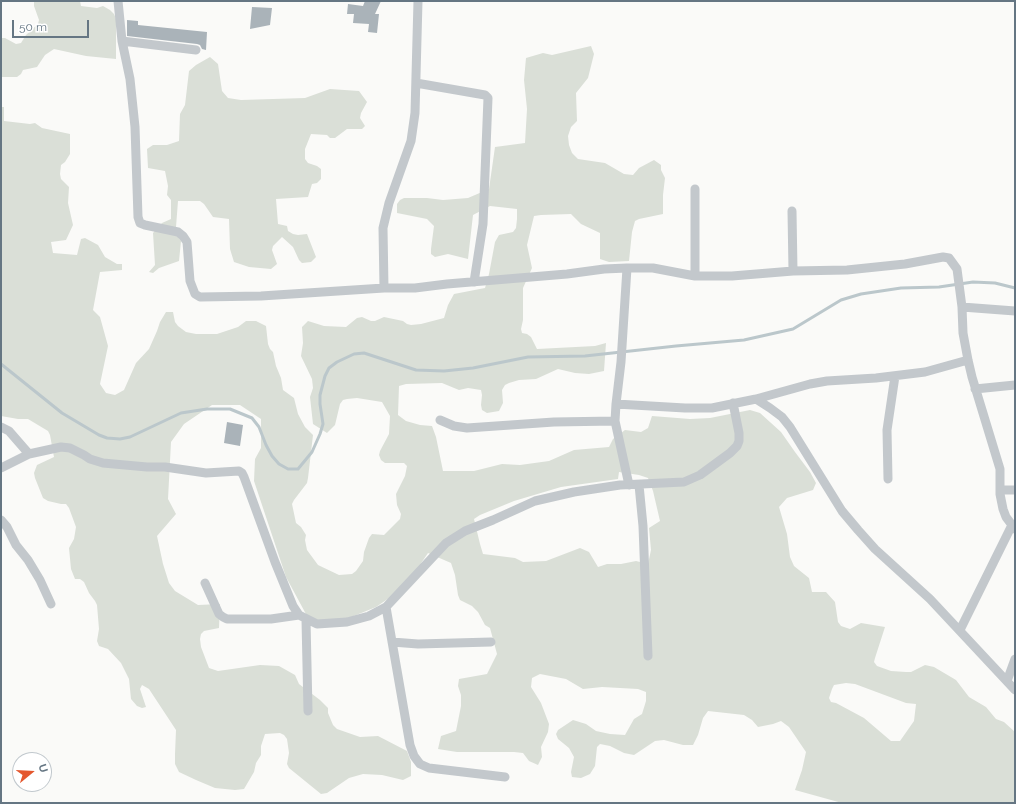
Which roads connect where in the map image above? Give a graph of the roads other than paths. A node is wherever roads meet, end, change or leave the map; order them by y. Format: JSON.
{"nodes":[{"id":1,"x":118,"y":1,"type":"edge"},
{"id":2,"x":418,"y":1,"type":"edge"},
{"id":3,"x":122,"y":41,"type":"junction"},
{"id":4,"x":196,"y":50,"type":"dead end"},
{"id":5,"x":416,"y":83,"type":"junction"},
{"id":6,"x":695,"y":189,"type":"dead end"},
{"id":7,"x":792,"y":211,"type":"dead end"},
{"id":8,"x":626,"y":268,"type":"junction"},
{"id":9,"x":793,"y":271,"type":"junction"},
{"id":10,"x":695,"y":276,"type":"junction"},
{"id":11,"x":474,"y":282,"type":"junction"},
{"id":12,"x":384,"y":288,"type":"junction"},
{"id":13,"x":962,"y":307,"type":"junction"},
{"id":14,"x":1015,"y":311,"type":"edge"},
{"id":15,"x":968,"y":360,"type":"junction"},
{"id":16,"x":895,"y":376,"type":"junction"},
{"id":17,"x":1015,"y":385,"type":"edge"},
{"id":18,"x":975,"y":389,"type":"junction"},
{"id":19,"x":756,"y":399,"type":"junction"},
{"id":20,"x":616,"y":404,"type":"junction"},
{"id":21,"x":733,"y":404,"type":"junction"},
{"id":22,"x":440,"y":420,"type":"dead end"},
{"id":23,"x":615,"y":421,"type":"junction"},
{"id":24,"x":1,"y":427,"type":"edge"},
{"id":25,"x":29,"y":454,"type":"junction"},
{"id":26,"x":1,"y":468,"type":"edge"},
{"id":27,"x":888,"y":479,"type":"dead end"},
{"id":28,"x":629,"y":485,"type":"junction"},
{"id":29,"x":639,"y":485,"type":"junction"},
{"id":30,"x":1000,"y":490,"type":"junction"},
{"id":31,"x":1015,"y":490,"type":"edge"},
{"id":32,"x":3,"y":525,"type":"edge"},
{"id":33,"x":1013,"y":527,"type":"edge"},
{"id":34,"x":205,"y":584,"type":"dead end"},
{"id":35,"x":51,"y":604,"type":"dead end"},
{"id":36,"x":386,"y":607,"type":"junction"},
{"id":37,"x":302,"y":617,"type":"junction"},
{"id":38,"x":960,"y":630,"type":"junction"},
{"id":39,"x":392,"y":642,"type":"junction"},
{"id":40,"x":491,"y":642,"type":"dead end"},
{"id":41,"x":648,"y":656,"type":"dead end"},
{"id":42,"x":1015,"y":660,"type":"edge"},
{"id":43,"x":1007,"y":681,"type":"junction"},
{"id":44,"x":1015,"y":690,"type":"edge"},
{"id":45,"x":308,"y":712,"type":"dead end"},
{"id":46,"x":505,"y":777,"type":"dead end"}],
"edges":[{"from":1,"to":3,"type":"street"},
{"from":2,"to":5,"type":"street"},
{"from":3,"to":4,"type":"street"},
{"from":3,"to":12,"type":"street"},
{"from":5,"to":11,"type":"street"},
{"from":5,"to":12,"type":"street"},
{"from":6,"to":10,"type":"street"},
{"from":7,"to":9,"type":"street"},
{"from":8,"to":10,"type":"street"},
{"from":8,"to":11,"type":"street"},
{"from":8,"to":20,"type":"street"},
{"from":9,"to":10,"type":"street"},
{"from":9,"to":13,"type":"street"},
{"from":11,"to":12,"type":"street"},
{"from":13,"to":14,"type":"street"},
{"from":13,"to":15,"type":"street"},
{"from":15,"to":16,"type":"street"},
{"from":15,"to":18,"type":"street"},
{"from":16,"to":19,"type":"street"},
{"from":16,"to":27,"type":"street"},
{"from":17,"to":18,"type":"street"},
{"from":18,"to":30,"type":"street"},
{"from":19,"to":21,"type":"street"},
{"from":19,"to":38,"type":"street"},
{"from":20,"to":21,"type":"street"},
{"from":20,"to":23,"type":"street"},
{"from":21,"to":29,"type":"street"},
{"from":22,"to":23,"type":"street"},
{"from":23,"to":28,"type":"street"},
{"from":24,"to":25,"type":"street"},
{"from":25,"to":26,"type":"street"},
{"from":25,"to":37,"type":"street"},
{"from":28,"to":29,"type":"street"},
{"from":28,"to":36,"type":"street"},
{"from":29,"to":41,"type":"street"},
{"from":30,"to":31,"type":"street"},
{"from":30,"to":33,"type":"street"},
{"from":32,"to":35,"type":"street"},
{"from":33,"to":38,"type":"street"},
{"from":34,"to":37,"type":"street"},
{"from":36,"to":37,"type":"street"},
{"from":36,"to":39,"type":"street"},
{"from":37,"to":45,"type":"street"},
{"from":38,"to":43,"type":"street"},
{"from":39,"to":40,"type":"street"},
{"from":39,"to":46,"type":"street"},
{"from":42,"to":43,"type":"street"},
{"from":43,"to":44,"type":"street"}]}
